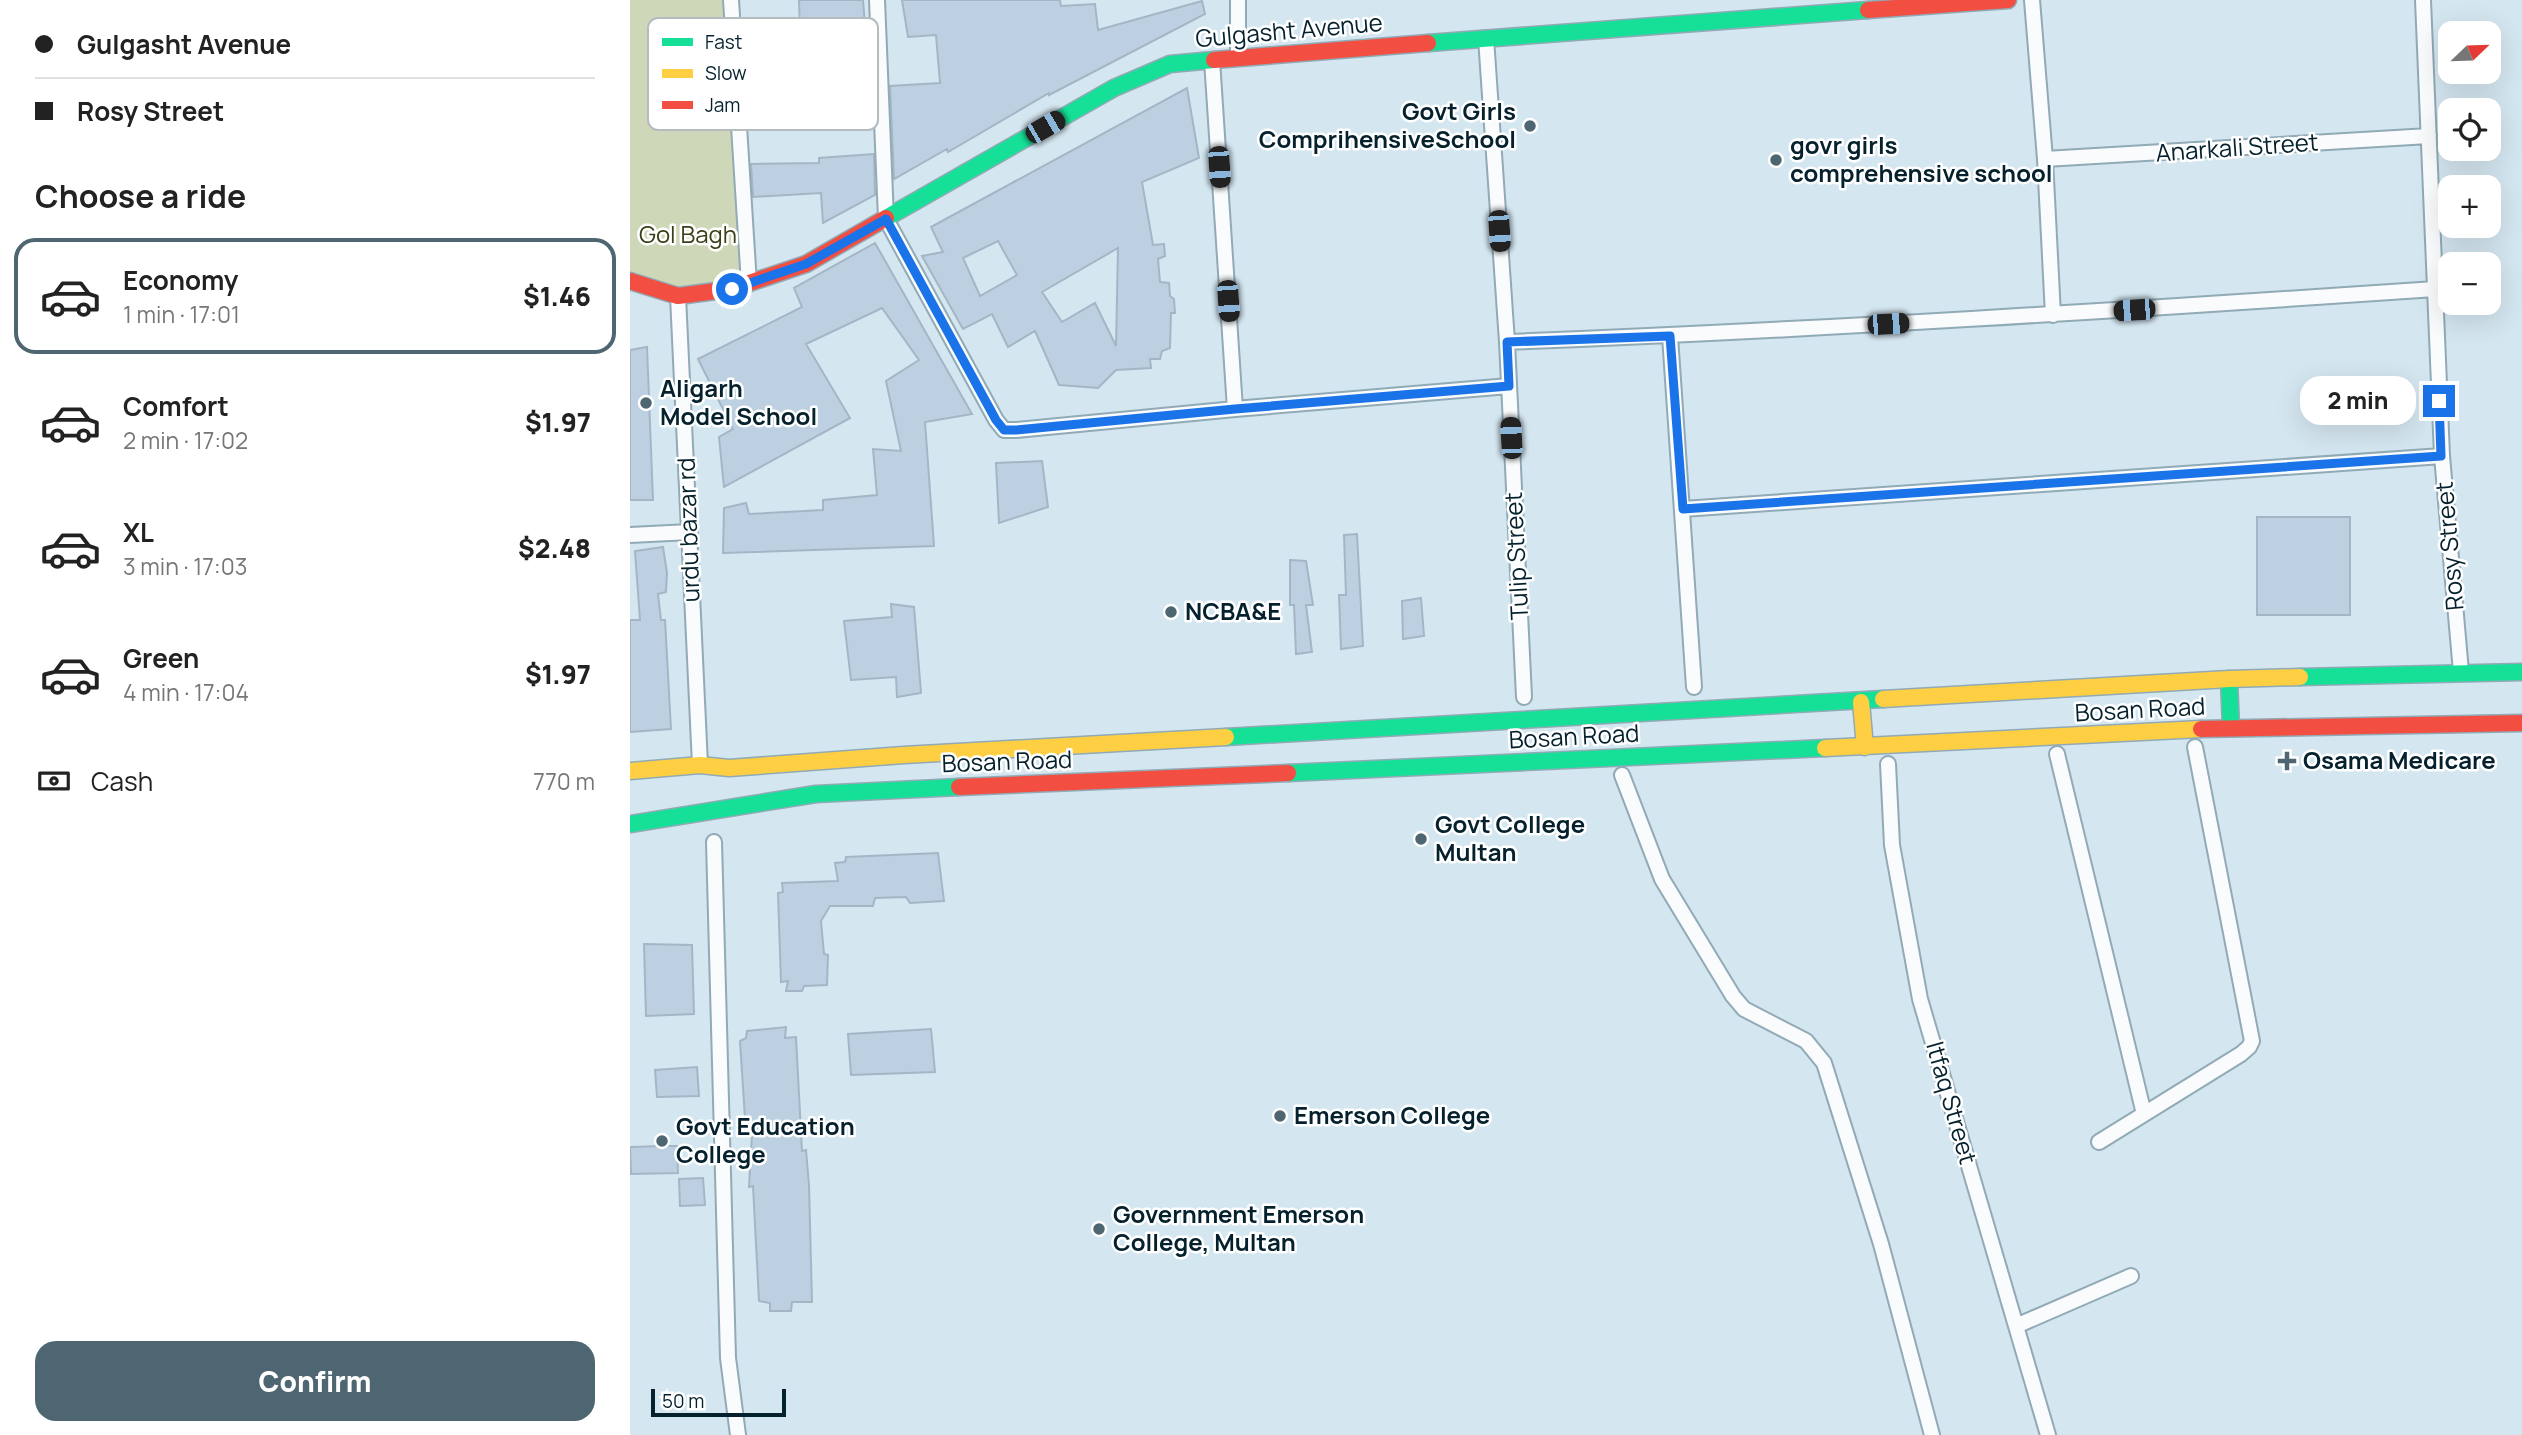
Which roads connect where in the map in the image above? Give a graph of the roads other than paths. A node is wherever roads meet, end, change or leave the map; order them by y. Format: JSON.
{"nodes":[{"id":1,"x":731,"y":0,"type":"edge"},
{"id":2,"x":877,"y":0,"type":"edge"},
{"id":3,"x":1238,"y":0,"type":"edge"},
{"id":4,"x":2008,"y":0,"type":"edge"},
{"id":5,"x":2032,"y":0,"type":"edge"},
{"id":6,"x":2424,"y":0,"type":"edge"},
{"id":7,"x":1920,"y":3,"type":"edge"},
{"id":8,"x":732,"y":18,"type":"edge"},
{"id":9,"x":878,"y":18,"type":"edge"},
{"id":10,"x":878,"y":24,"type":"edge"},
{"id":11,"x":1486,"y":38,"type":"junction"},
{"id":12,"x":1238,"y":58,"type":"junction"},
{"id":13,"x":1212,"y":60,"type":"junction"},
{"id":14,"x":739,"y":130,"type":"edge"},
{"id":15,"x":2429,"y":136,"type":"junction"},
{"id":16,"x":2045,"y":159,"type":"junction"},
{"id":17,"x":886,"y":219,"type":"junction"},
{"id":18,"x":630,"y":281,"type":"edge"},
{"id":19,"x":748,"y":284,"type":"junction"},
{"id":20,"x":2435,"y":289,"type":"junction"},
{"id":21,"x":678,"y":296,"type":"junction"},
{"id":22,"x":2053,"y":315,"type":"junction"},
{"id":23,"x":1670,"y":336,"type":"junction"},
{"id":24,"x":1507,"y":342,"type":"junction"},
{"id":25,"x":1509,"y":386,"type":"junction"},
{"id":26,"x":1235,"y":409,"type":"junction"},
{"id":27,"x":2441,"y":456,"type":"junction"},
{"id":28,"x":1683,"y":509,"type":"junction"},
{"id":29,"x":690,"y":532,"type":"junction"},
{"id":30,"x":630,"y":535,"type":"edge"},
{"id":31,"x":2461,"y":672,"type":"junction"},
{"id":32,"x":2522,"y":672,"type":"edge"},
{"id":33,"x":2229,"y":679,"type":"junction"},
{"id":34,"x":1694,"y":687,"type":"dead end"},
{"id":35,"x":1524,"y":697,"type":"dead end"},
{"id":36,"x":1861,"y":702,"type":"junction"},
{"id":37,"x":2522,"y":723,"type":"edge"},
{"id":38,"x":2231,"y":728,"type":"junction"},
{"id":39,"x":1865,"y":747,"type":"junction"},
{"id":40,"x":2195,"y":747,"type":"dead end"},
{"id":41,"x":2057,"y":754,"type":"dead end"},
{"id":42,"x":1888,"y":764,"type":"dead end"},
{"id":43,"x":700,"y":765,"type":"junction"},
{"id":44,"x":630,"y":771,"type":"edge"},
{"id":45,"x":1622,"y":775,"type":"dead end"},
{"id":46,"x":630,"y":824,"type":"edge"},
{"id":47,"x":714,"y":842,"type":"dead end"},
{"id":48,"x":2144,"y":1114,"type":"junction"},
{"id":49,"x":2099,"y":1142,"type":"dead end"},
{"id":50,"x":2131,"y":1276,"type":"dead end"},
{"id":51,"x":2017,"y":1326,"type":"junction"},
{"id":52,"x":738,"y":1435,"type":"edge"},
{"id":53,"x":1932,"y":1435,"type":"edge"},
{"id":54,"x":2048,"y":1435,"type":"edge"}],
"edges":[{"from":1,"to":8,"type":"street"},
{"from":2,"to":9,"type":"street"},
{"from":3,"to":12,"type":"street"},
{"from":4,"to":7,"type":"main road","name":"Gulgasht Avenue"},
{"from":5,"to":16,"type":"street"},
{"from":6,"to":15,"type":"street","name":"Rosy Street"},
{"from":7,"to":11,"type":"main road","name":"Gulgasht Avenue"},
{"from":10,"to":17,"type":"street"},
{"from":11,"to":12,"type":"main road","name":"Gulgasht Avenue"},
{"from":11,"to":24,"type":"street","name":"Tulip Street"},
{"from":12,"to":13,"type":"main road","name":"Gulgasht Avenue"},
{"from":13,"to":17,"type":"main road","name":"Gulgasht Avenue"},
{"from":13,"to":26,"type":"street"},
{"from":14,"to":19,"type":"street"},
{"from":15,"to":16,"type":"street","name":"Anarkali Street"},
{"from":15,"to":20,"type":"street","name":"Rosy Street"},
{"from":16,"to":22,"type":"street"},
{"from":17,"to":19,"type":"main road","name":"Gulgasht Avenue"},
{"from":17,"to":26,"type":"street"},
{"from":18,"to":21,"type":"main road","name":"Gulgasht Avenue"},
{"from":19,"to":21,"type":"main road","name":"Gulgasht Avenue"},
{"from":20,"to":22,"type":"street"},
{"from":20,"to":27,"type":"street","name":"Rosy Street"},
{"from":21,"to":29,"type":"street","name":"urdu bazar rd"},
{"from":22,"to":23,"type":"street"},
{"from":23,"to":24,"type":"street"},
{"from":23,"to":28,"type":"street"},
{"from":24,"to":25,"type":"street","name":"Tulip Street"},
{"from":25,"to":26,"type":"street"},
{"from":25,"to":35,"type":"street","name":"Tulip Street"},
{"from":27,"to":28,"type":"street"},
{"from":27,"to":31,"type":"street","name":"Rosy Street"},
{"from":28,"to":34,"type":"street"},
{"from":29,"to":30,"type":"street"},
{"from":29,"to":43,"type":"street","name":"urdu bazar rd"},
{"from":31,"to":32,"type":"main road","name":"Bosan Road"},
{"from":31,"to":33,"type":"main road","name":"Bosan Road"},
{"from":33,"to":36,"type":"main road","name":"Bosan Road"},
{"from":33,"to":38,"type":"main road"},
{"from":36,"to":39,"type":"main road"},
{"from":36,"to":43,"type":"main road","name":"Bosan Road"},
{"from":37,"to":38,"type":"main road","name":"Bosan Road"},
{"from":38,"to":39,"type":"main road","name":"Bosan Road"},
{"from":39,"to":46,"type":"main road","name":"Bosan Road"},
{"from":40,"to":48,"type":"street"},
{"from":41,"to":48,"type":"street"},
{"from":42,"to":51,"type":"street","name":"Itfaq Street"},
{"from":43,"to":44,"type":"main road","name":"Bosan Road"},
{"from":45,"to":53,"type":"street"},
{"from":47,"to":52,"type":"street"},
{"from":48,"to":49,"type":"street"},
{"from":50,"to":51,"type":"street"},
{"from":51,"to":54,"type":"street","name":"Itfaq Street"}]}
